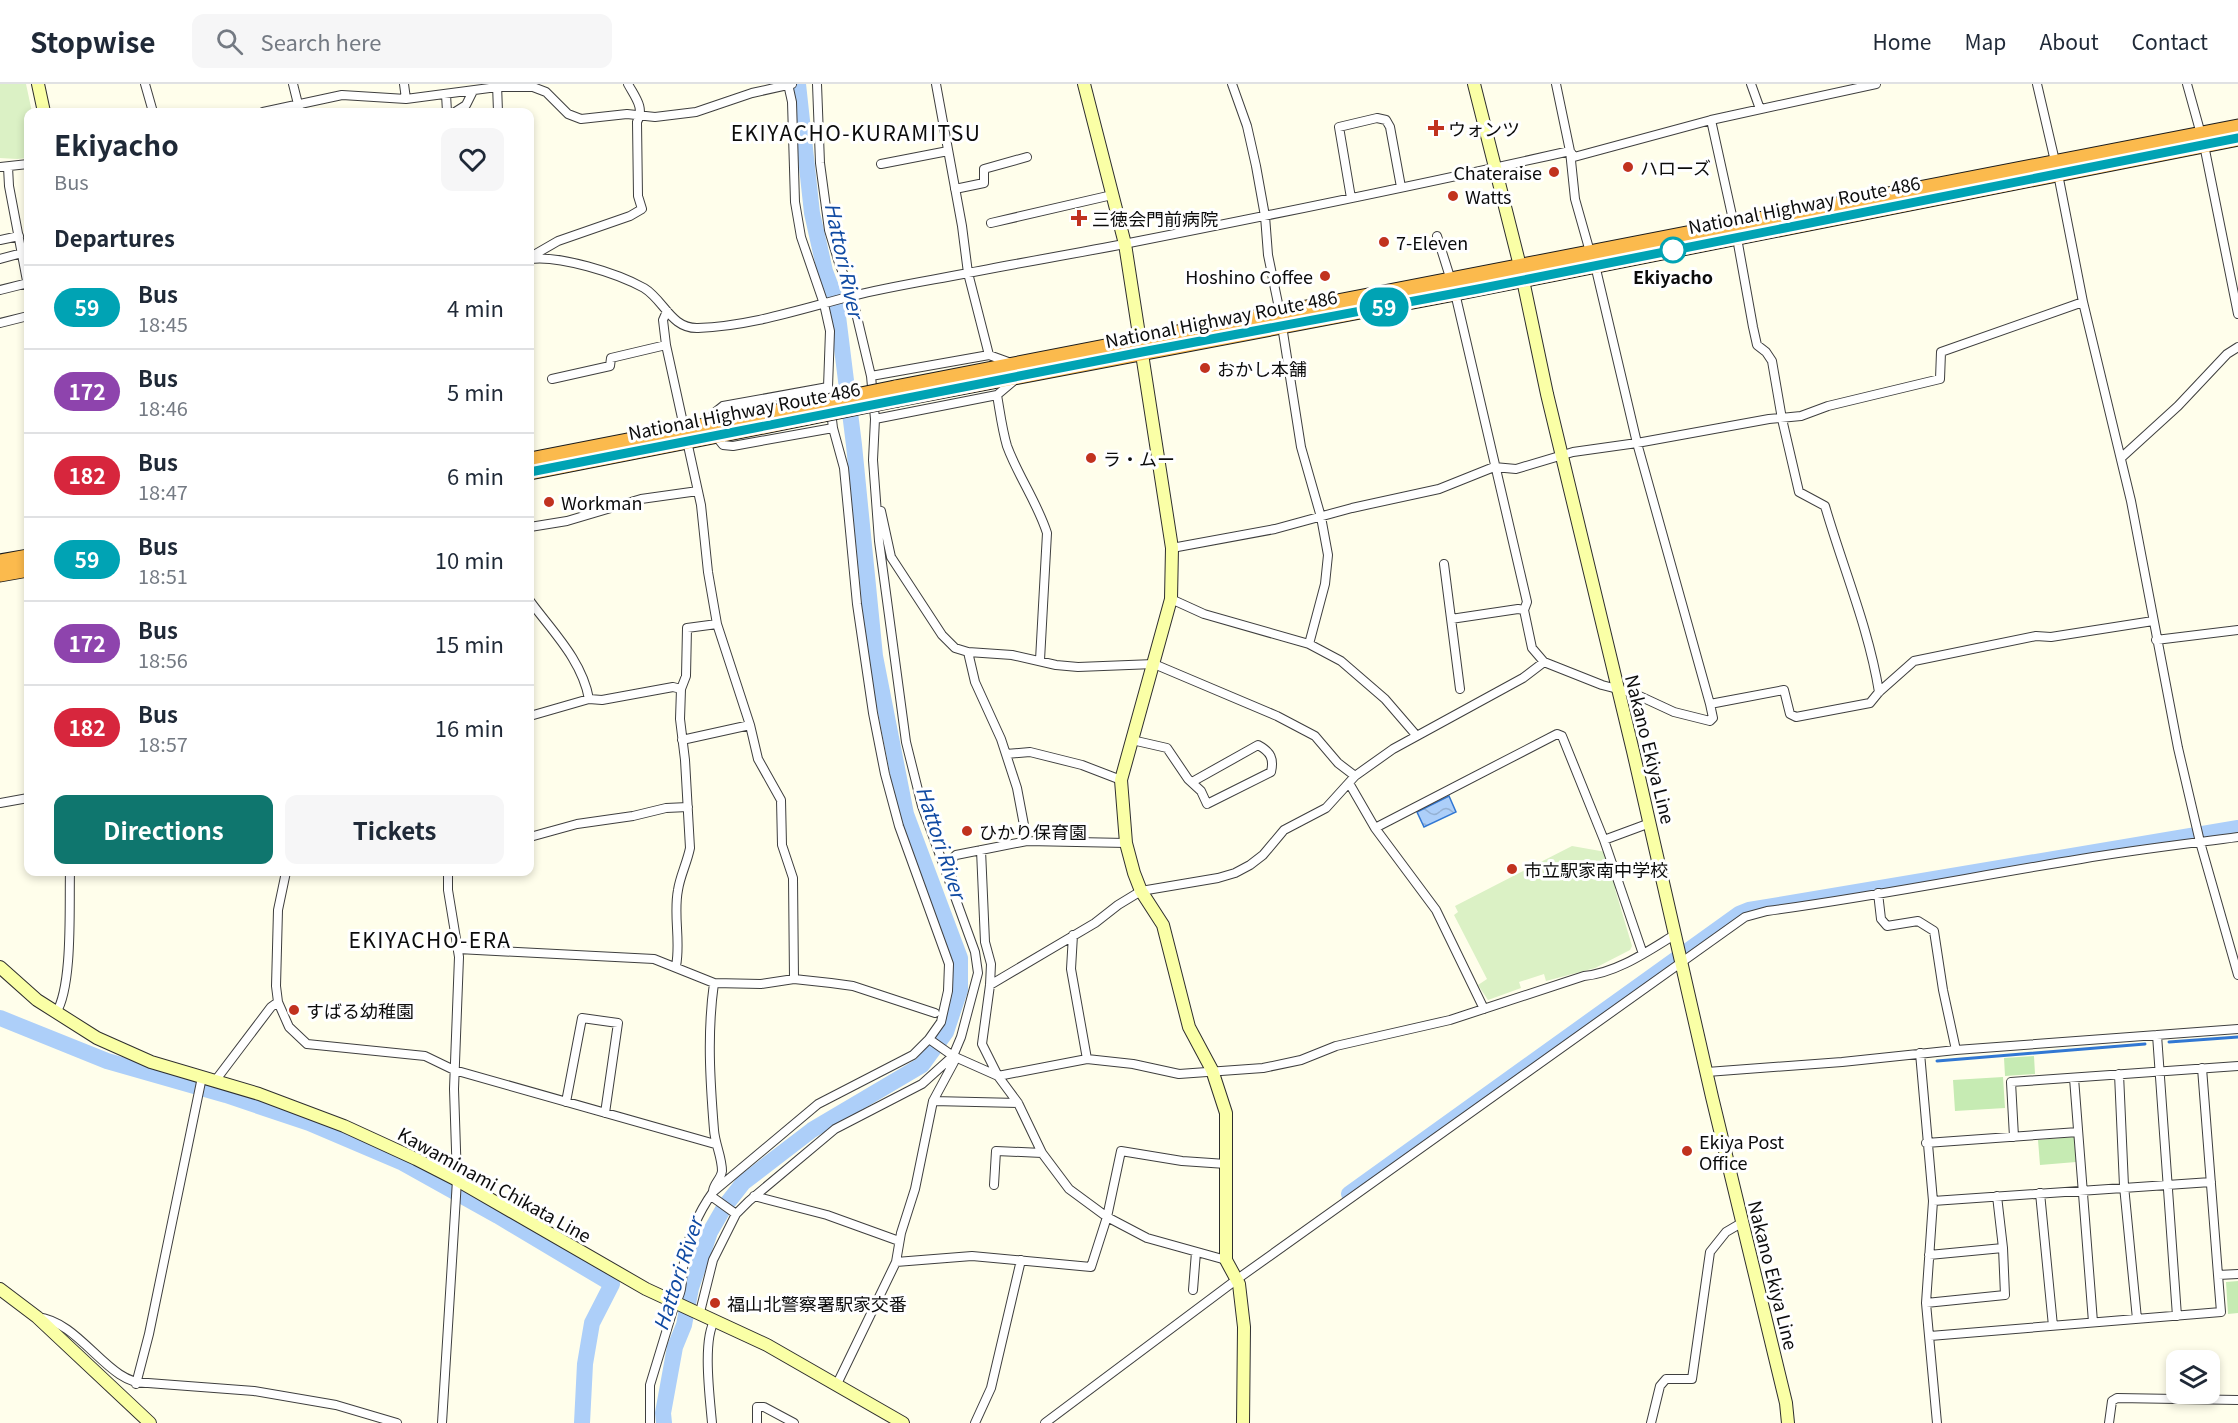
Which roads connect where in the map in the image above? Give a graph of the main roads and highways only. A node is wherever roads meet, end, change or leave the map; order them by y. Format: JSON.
{"nodes":[{"id":1,"x":38,"y":84,"type":"edge"},
{"id":2,"x":1084,"y":84,"type":"edge"},
{"id":3,"x":1474,"y":84,"type":"edge"},
{"id":4,"x":43,"y":108,"type":"edge"},
{"id":5,"x":2238,"y":127,"type":"edge"},
{"id":6,"x":2238,"y":138,"type":"edge"},
{"id":7,"x":2202,"y":140,"type":"junction"},
{"id":8,"x":1521,"y":273,"type":"junction"},
{"id":9,"x":1141,"y":346,"type":"junction"},
{"id":10,"x":686,"y":435,"type":"junction"},
{"id":11,"x":534,"y":459,"type":"edge"},
{"id":12,"x":534,"y":471,"type":"edge"},
{"id":13,"x":24,"y":558,"type":"edge"},
{"id":14,"x":0,"y":562,"type":"edge"},
{"id":15,"x":24,"y":570,"type":"edge"},
{"id":16,"x":0,"y":574,"type":"edge"},
{"id":17,"x":0,"y":967,"type":"edge"},
{"id":18,"x":0,"y":1289,"type":"edge"},
{"id":19,"x":150,"y":1423,"type":"edge"},
{"id":20,"x":903,"y":1423,"type":"edge"},
{"id":21,"x":1243,"y":1423,"type":"edge"},
{"id":22,"x":1788,"y":1423,"type":"edge"}],
"edges":[{"from":1,"to":4,"type":"main road"},
{"from":2,"to":9,"type":"main road"},
{"from":3,"to":8,"type":"main road","name":"Nakano Ekiya Line"},
{"from":5,"to":7,"type":"highway","name":"National Highway Route 486"},
{"from":6,"to":7,"type":"highway","name":"National Highway Route 486"},
{"from":7,"to":8,"type":"highway","name":"National Highway Route 486"},
{"from":8,"to":9,"type":"highway","name":"National Highway Route 486"},
{"from":8,"to":22,"type":"main road","name":"Nakano Ekiya Line"},
{"from":9,"to":10,"type":"highway","name":"National Highway Route 486","bridge":true},
{"from":9,"to":21,"type":"main road"},
{"from":10,"to":11,"type":"highway","name":"National Highway Route 486"},
{"from":10,"to":12,"type":"highway","name":"National Highway Route 486"},
{"from":13,"to":14,"type":"highway"},
{"from":15,"to":16,"type":"highway"},
{"from":17,"to":20,"type":"main road","name":"Kawaminami Chikata Line"},
{"from":18,"to":19,"type":"main road"}]}
